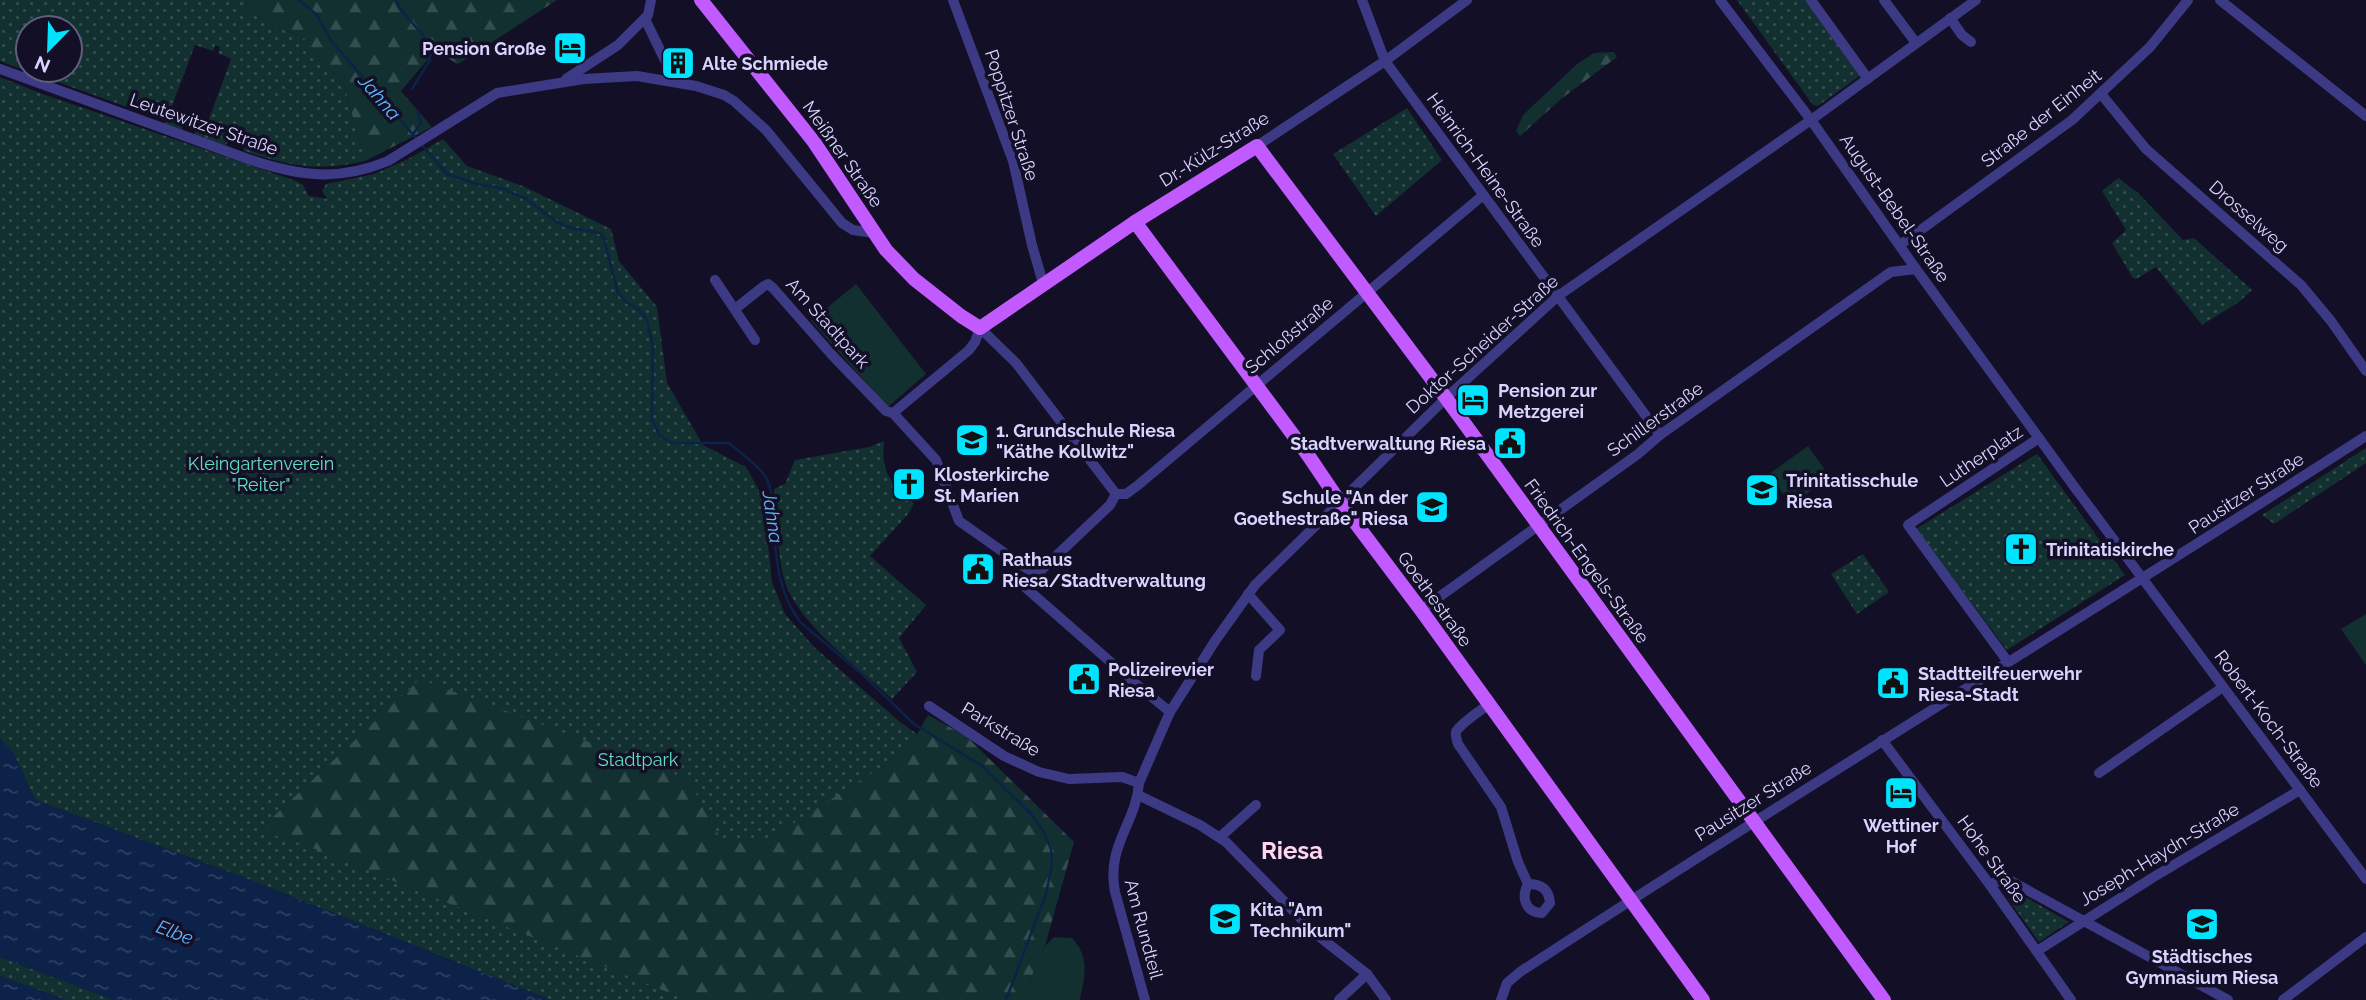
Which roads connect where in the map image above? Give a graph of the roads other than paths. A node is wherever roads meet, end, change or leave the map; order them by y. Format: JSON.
{"nodes":[{"id":1,"x":651,"y":0,"type":"edge"},
{"id":2,"x":701,"y":0,"type":"edge"},
{"id":3,"x":953,"y":0,"type":"edge"},
{"id":4,"x":1362,"y":0,"type":"edge"},
{"id":5,"x":1467,"y":0,"type":"edge"},
{"id":6,"x":1720,"y":0,"type":"edge"},
{"id":7,"x":1811,"y":0,"type":"edge"},
{"id":8,"x":1884,"y":0,"type":"edge"},
{"id":9,"x":1976,"y":0,"type":"edge"},
{"id":10,"x":2188,"y":0,"type":"edge"},
{"id":11,"x":2220,"y":0,"type":"edge"},
{"id":12,"x":646,"y":17,"type":"junction"},
{"id":13,"x":1950,"y":18,"type":"junction"},
{"id":14,"x":1971,"y":42,"type":"dead end"},
{"id":15,"x":1916,"y":43,"type":"junction"},
{"id":16,"x":1385,"y":61,"type":"junction"},
{"id":17,"x":0,"y":69,"type":"edge"},
{"id":18,"x":1868,"y":79,"type":"junction"},
{"id":19,"x":675,"y":81,"type":"junction"},
{"id":20,"x":560,"y":82,"type":"junction"},
{"id":21,"x":2101,"y":94,"type":"junction"},
{"id":22,"x":2366,"y":116,"type":"edge"},
{"id":23,"x":1811,"y":120,"type":"junction"},
{"id":24,"x":1257,"y":146,"type":"junction"},
{"id":25,"x":1482,"y":196,"type":"junction"},
{"id":26,"x":1135,"y":222,"type":"junction"},
{"id":27,"x":874,"y":233,"type":"junction"},
{"id":28,"x":1900,"y":245,"type":"junction"},
{"id":29,"x":1916,"y":269,"type":"junction"},
{"id":30,"x":715,"y":280,"type":"dead end"},
{"id":31,"x":1043,"y":283,"type":"junction"},
{"id":32,"x":1366,"y":293,"type":"junction"},
{"id":33,"x":1558,"y":296,"type":"junction"},
{"id":34,"x":735,"y":309,"type":"junction"},
{"id":35,"x":980,"y":328,"type":"junction"},
{"id":36,"x":755,"y":341,"type":"dead end"},
{"id":37,"x":2366,"y":371,"type":"edge"},
{"id":38,"x":1256,"y":386,"type":"junction"},
{"id":39,"x":1446,"y":397,"type":"junction"},
{"id":40,"x":893,"y":413,"type":"junction"},
{"id":41,"x":1660,"y":435,"type":"junction"},
{"id":42,"x":2366,"y":436,"type":"edge"},
{"id":43,"x":2039,"y":438,"type":"junction"},
{"id":44,"x":1116,"y":495,"type":"junction"},
{"id":45,"x":1339,"y":501,"type":"junction"},
{"id":46,"x":1538,"y":526,"type":"junction"},
{"id":47,"x":1036,"y":575,"type":"junction"},
{"id":48,"x":2144,"y":578,"type":"junction"},
{"id":49,"x":1248,"y":594,"type":"junction"},
{"id":50,"x":1421,"y":610,"type":"junction"},
{"id":51,"x":2008,"y":662,"type":"junction"},
{"id":52,"x":1256,"y":676,"type":"dead end"},
{"id":53,"x":2223,"y":687,"type":"junction"},
{"id":54,"x":1488,"y":705,"type":"junction"},
{"id":55,"x":929,"y":706,"type":"dead end"},
{"id":56,"x":1170,"y":712,"type":"junction"},
{"id":57,"x":1882,"y":740,"type":"junction"},
{"id":58,"x":2099,"y":773,"type":"dead end"},
{"id":59,"x":1139,"y":783,"type":"junction"},
{"id":60,"x":2300,"y":790,"type":"junction"},
{"id":61,"x":1138,"y":795,"type":"junction"},
{"id":62,"x":1256,"y":805,"type":"dead end"},
{"id":63,"x":1754,"y":821,"type":"junction"},
{"id":64,"x":1220,"y":837,"type":"junction"},
{"id":65,"x":2366,"y":879,"type":"edge"},
{"id":66,"x":1528,"y":884,"type":"dead end"},
{"id":67,"x":1990,"y":885,"type":"junction"},
{"id":68,"x":1629,"y":900,"type":"junction"},
{"id":69,"x":2082,"y":921,"type":"junction"},
{"id":70,"x":2366,"y":937,"type":"edge"},
{"id":71,"x":2037,"y":951,"type":"junction"},
{"id":72,"x":1367,"y":974,"type":"junction"},
{"id":73,"x":1145,"y":1000,"type":"edge"},
{"id":74,"x":1339,"y":1000,"type":"edge"},
{"id":75,"x":1386,"y":1000,"type":"edge"},
{"id":76,"x":1501,"y":1000,"type":"edge"},
{"id":77,"x":1703,"y":1000,"type":"edge"},
{"id":78,"x":1884,"y":1000,"type":"edge"},
{"id":79,"x":2071,"y":1000,"type":"edge"},
{"id":80,"x":2228,"y":1000,"type":"edge"},
{"id":81,"x":2283,"y":1000,"type":"edge"}],
"edges":[{"from":1,"to":12,"type":"street"},
{"from":2,"to":27,"type":"main road","name":"Meißner Straße"},
{"from":3,"to":31,"type":"street","name":"Poppitzer Straße"},
{"from":4,"to":16,"type":"street","name":"Heinrich-Heine-Straße"},
{"from":5,"to":16,"type":"street","name":"Dr.-Külz-Straße"},
{"from":6,"to":23,"type":"street","name":"August-Bebel-Straße"},
{"from":7,"to":18,"type":"street"},
{"from":8,"to":15,"type":"street"},
{"from":9,"to":13,"type":"street","name":"Doktor-Scheider-Straße"},
{"from":10,"to":21,"type":"street","name":"Straße der Einheit"},
{"from":11,"to":22,"type":"street"},
{"from":12,"to":19,"type":"street"},
{"from":12,"to":20,"type":"street"},
{"from":13,"to":14,"type":"street"},
{"from":13,"to":15,"type":"street","name":"Doktor-Scheider-Straße"},
{"from":15,"to":18,"type":"street","name":"Doktor-Scheider-Straße"},
{"from":16,"to":24,"type":"street","name":"Dr.-Külz-Straße"},
{"from":16,"to":25,"type":"street","name":"Heinrich-Heine-Straße"},
{"from":17,"to":20,"type":"street","name":"Leutewitzer Straße"},
{"from":18,"to":23,"type":"street","name":"Doktor-Scheider-Straße"},
{"from":19,"to":20,"type":"street"},
{"from":19,"to":27,"type":"street"},
{"from":21,"to":28,"type":"street","name":"Straße der Einheit"},
{"from":21,"to":37,"type":"street","name":"Drosselweg"},
{"from":23,"to":28,"type":"street","name":"August-Bebel-Straße"},
{"from":23,"to":33,"type":"street","name":"Doktor-Scheider-Straße"},
{"from":24,"to":26,"type":"main road","name":"Dr.-Külz-Straße"},
{"from":24,"to":32,"type":"main road","name":"Friedrich-Engels-Straße"},
{"from":25,"to":32,"type":"street","name":"Schloßstraße"},
{"from":25,"to":33,"type":"street","name":"Heinrich-Heine-Straße"},
{"from":26,"to":31,"type":"main road","name":"Dr.-Külz-Straße"},
{"from":26,"to":38,"type":"main road","name":"Goethestraße"},
{"from":27,"to":35,"type":"main road","name":"Meißner Straße"},
{"from":28,"to":29,"type":"street","name":"August-Bebel-Straße"},
{"from":29,"to":41,"type":"street","name":"Schillerstraße"},
{"from":29,"to":43,"type":"street","name":"August-Bebel-Straße"},
{"from":30,"to":34,"type":"street"},
{"from":31,"to":35,"type":"main road","name":"Dr.-Külz-Straße"},
{"from":32,"to":38,"type":"street","name":"Schloßstraße"},
{"from":32,"to":39,"type":"main road","name":"Friedrich-Engels-Straße"},
{"from":33,"to":39,"type":"street","name":"Doktor-Scheider-Straße"},
{"from":33,"to":41,"type":"street","name":"Heinrich-Heine-Straße"},
{"from":34,"to":36,"type":"street"},
{"from":34,"to":40,"type":"street","name":"Am Stadtpark"},
{"from":35,"to":40,"type":"street"},
{"from":35,"to":44,"type":"street"},
{"from":38,"to":44,"type":"street","name":"Schloßstraße"},
{"from":38,"to":45,"type":"main road","name":"Goethestraße"},
{"from":39,"to":45,"type":"street","name":"Doktor-Scheider-Straße"},
{"from":39,"to":46,"type":"main road","name":"Friedrich-Engels-Straße"},
{"from":40,"to":47,"type":"street"},
{"from":41,"to":46,"type":"street","name":"Schillerstraße"},
{"from":42,"to":48,"type":"street","name":"Pausitzer Straße"},
{"from":43,"to":48,"type":"street","name":"Lutherplatz"},
{"from":43,"to":51,"type":"street","name":"Lutherplatz"},
{"from":44,"to":47,"type":"street","name":"Schloßstraße"},
{"from":45,"to":49,"type":"street","name":"Doktor-Scheider-Straße"},
{"from":45,"to":50,"type":"main road","name":"Goethestraße"},
{"from":46,"to":50,"type":"street","name":"Schillerstraße"},
{"from":46,"to":63,"type":"main road","name":"Friedrich-Engels-Straße"},
{"from":47,"to":56,"type":"street","name":"Schloßstraße"},
{"from":48,"to":51,"type":"street"},
{"from":48,"to":53,"type":"street","name":"Robert-Koch-Straße"},
{"from":49,"to":52,"type":"street"},
{"from":49,"to":56,"type":"street"},
{"from":50,"to":54,"type":"main road","name":"Goethestraße"},
{"from":51,"to":57,"type":"street","name":"Pausitzer Straße"},
{"from":53,"to":58,"type":"street"},
{"from":53,"to":60,"type":"street","name":"Robert-Koch-Straße"},
{"from":54,"to":66,"type":"street"},
{"from":54,"to":68,"type":"main road","name":"Goethestraße"},
{"from":55,"to":59,"type":"street","name":"Parkstraße"},
{"from":56,"to":59,"type":"street"},
{"from":57,"to":63,"type":"street","name":"Pausitzer Straße"},
{"from":57,"to":67,"type":"street","name":"Hohe Straße"},
{"from":59,"to":61,"type":"street"},
{"from":60,"to":65,"type":"street","name":"Robert-Koch-Straße"},
{"from":60,"to":69,"type":"street","name":"Joseph-Haydn-Straße"},
{"from":61,"to":64,"type":"street"},
{"from":61,"to":73,"type":"street","name":"Am Rundteil"},
{"from":62,"to":64,"type":"street"},
{"from":63,"to":68,"type":"street","name":"Pausitzer Straße"},
{"from":63,"to":78,"type":"main road","name":"Friedrich-Engels-Straße"},
{"from":64,"to":72,"type":"street"},
{"from":67,"to":69,"type":"street"},
{"from":67,"to":71,"type":"street","name":"Hohe Straße"},
{"from":68,"to":76,"type":"street","name":"Pausitzer Straße"},
{"from":68,"to":77,"type":"main road","name":"Goethestraße"},
{"from":69,"to":71,"type":"street","name":"Joseph-Haydn-Straße"},
{"from":69,"to":80,"type":"street"},
{"from":70,"to":81,"type":"street"},
{"from":71,"to":79,"type":"street","name":"Hohe Straße"},
{"from":72,"to":74,"type":"street"},
{"from":72,"to":75,"type":"street"}]}
